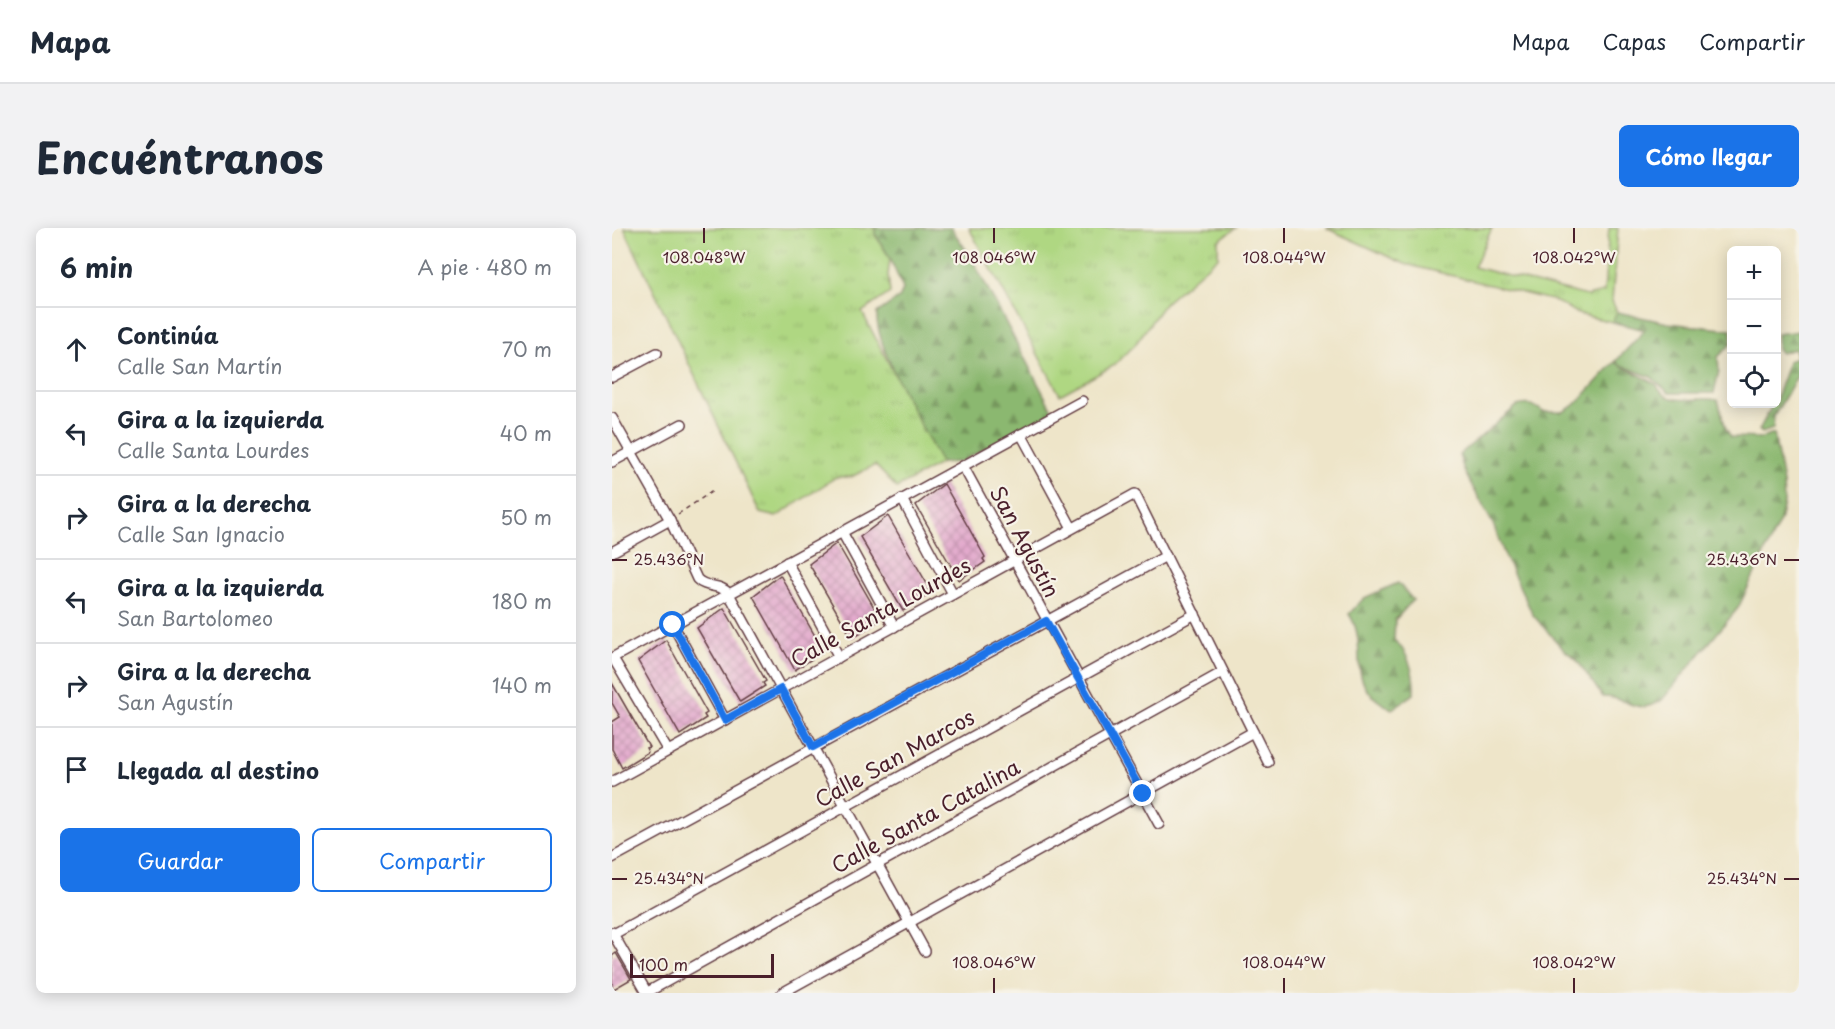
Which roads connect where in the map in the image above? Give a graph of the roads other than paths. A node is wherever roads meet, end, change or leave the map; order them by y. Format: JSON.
{"nodes":[{"id":1,"x":657,"y":353,"type":"dead end"},
{"id":2,"x":612,"y":377,"type":"edge"},
{"id":3,"x":1082,"y":401,"type":"dead end"},
{"id":4,"x":612,"y":418,"type":"edge"},
{"id":5,"x":682,"y":424,"type":"dead end"},
{"id":6,"x":1021,"y":434,"type":"junction"},
{"id":7,"x":631,"y":452,"type":"junction"},
{"id":8,"x":612,"y":462,"type":"edge"},
{"id":9,"x":963,"y":466,"type":"junction"},
{"id":10,"x":902,"y":499,"type":"junction"},
{"id":11,"x":670,"y":520,"type":"junction"},
{"id":12,"x":1072,"y":528,"type":"junction"},
{"id":13,"x":842,"y":532,"type":"junction"},
{"id":14,"x":612,"y":552,"type":"edge"},
{"id":15,"x":1166,"y":556,"type":"junction"},
{"id":16,"x":1014,"y":560,"type":"junction"},
{"id":17,"x":787,"y":562,"type":"junction"},
{"id":18,"x":729,"y":594,"type":"junction"},
{"id":19,"x":954,"y":594,"type":"junction"},
{"id":20,"x":1195,"y":614,"type":"junction"},
{"id":21,"x":1046,"y":621,"type":"junction"},
{"id":22,"x":673,"y":625,"type":"junction"},
{"id":23,"x":894,"y":627,"type":"junction"},
{"id":24,"x":839,"y":657,"type":"junction"},
{"id":25,"x":612,"y":658,"type":"edge"},
{"id":26,"x":1223,"y":672,"type":"junction"},
{"id":27,"x":1078,"y":678,"type":"junction"},
{"id":28,"x":781,"y":689,"type":"junction"},
{"id":29,"x":725,"y":720,"type":"junction"},
{"id":30,"x":1253,"y":732,"type":"junction"},
{"id":31,"x":1109,"y":735,"type":"junction"},
{"id":32,"x":813,"y":747,"type":"junction"},
{"id":33,"x":668,"y":751,"type":"junction"},
{"id":34,"x":1268,"y":762,"type":"dead end"},
{"id":35,"x":612,"y":782,"type":"edge"},
{"id":36,"x":1143,"y":794,"type":"junction"},
{"id":37,"x":846,"y":807,"type":"junction"},
{"id":38,"x":1160,"y":824,"type":"dead end"},
{"id":39,"x":612,"y":858,"type":"edge"},
{"id":40,"x":878,"y":864,"type":"junction"},
{"id":41,"x":909,"y":922,"type":"junction"},
{"id":42,"x":612,"y":934,"type":"edge"},
{"id":43,"x":925,"y":951,"type":"dead end"},
{"id":44,"x":646,"y":993,"type":"edge"},
{"id":45,"x":782,"y":993,"type":"edge"}],
"edges":[{"from":1,"to":2,"type":"street"},
{"from":3,"to":6,"type":"street"},
{"from":4,"to":7,"type":"street"},
{"from":5,"to":7,"type":"street"},
{"from":6,"to":9,"type":"street"},
{"from":6,"to":12,"type":"street"},
{"from":7,"to":8,"type":"street"},
{"from":7,"to":11,"type":"street"},
{"from":9,"to":10,"type":"street"},
{"from":9,"to":16,"type":"street","name":"San Agustín"},
{"from":10,"to":13,"type":"street"},
{"from":10,"to":19,"type":"street"},
{"from":11,"to":14,"type":"street"},
{"from":11,"to":18,"type":"street"},
{"from":12,"to":15,"type":"street","name":"Calle Santa Lourdes"},
{"from":12,"to":16,"type":"street","name":"Calle Santa Lourdes"},
{"from":13,"to":17,"type":"street"},
{"from":13,"to":23,"type":"street"},
{"from":15,"to":20,"type":"street"},
{"from":15,"to":21,"type":"street"},
{"from":16,"to":19,"type":"street","name":"Calle Santa Lourdes"},
{"from":16,"to":21,"type":"street","name":"San Agustín"},
{"from":17,"to":18,"type":"street"},
{"from":17,"to":24,"type":"street"},
{"from":18,"to":22,"type":"street"},
{"from":18,"to":28,"type":"street"},
{"from":19,"to":23,"type":"street","name":"Calle Santa Lourdes"},
{"from":20,"to":26,"type":"street"},
{"from":20,"to":27,"type":"street","name":"Calle San Marcos"},
{"from":21,"to":27,"type":"street","name":"San Agustín"},
{"from":21,"to":32,"type":"street"},
{"from":22,"to":25,"type":"street"},
{"from":22,"to":29,"type":"street"},
{"from":23,"to":24,"type":"street","name":"Calle Santa Lourdes"},
{"from":24,"to":28,"type":"street","name":"Calle Santa Lourdes"},
{"from":25,"to":33,"type":"street"},
{"from":26,"to":30,"type":"street"},
{"from":26,"to":31,"type":"street","name":"Calle Santa Catalina"},
{"from":27,"to":31,"type":"street","name":"San Agustín"},
{"from":27,"to":37,"type":"street","name":"Calle San Marcos"},
{"from":28,"to":29,"type":"street","name":"Calle Santa Lourdes"},
{"from":28,"to":32,"type":"street"},
{"from":29,"to":33,"type":"street","name":"Calle Santa Lourdes"},
{"from":30,"to":34,"type":"street"},
{"from":30,"to":36,"type":"street"},
{"from":31,"to":36,"type":"street","name":"San Agustín"},
{"from":31,"to":40,"type":"street","name":"Calle Santa Catalina"},
{"from":32,"to":37,"type":"street"},
{"from":32,"to":39,"type":"street"},
{"from":33,"to":35,"type":"street","name":"Calle Santa Lourdes"},
{"from":36,"to":38,"type":"street","name":"San Agustín"},
{"from":36,"to":41,"type":"street"},
{"from":37,"to":40,"type":"street"},
{"from":37,"to":42,"type":"street","name":"Calle San Marcos"},
{"from":40,"to":41,"type":"street"},
{"from":40,"to":44,"type":"street","name":"Calle Santa Catalina"},
{"from":41,"to":43,"type":"street"},
{"from":41,"to":45,"type":"street"},
{"from":42,"to":44,"type":"street"}]}
